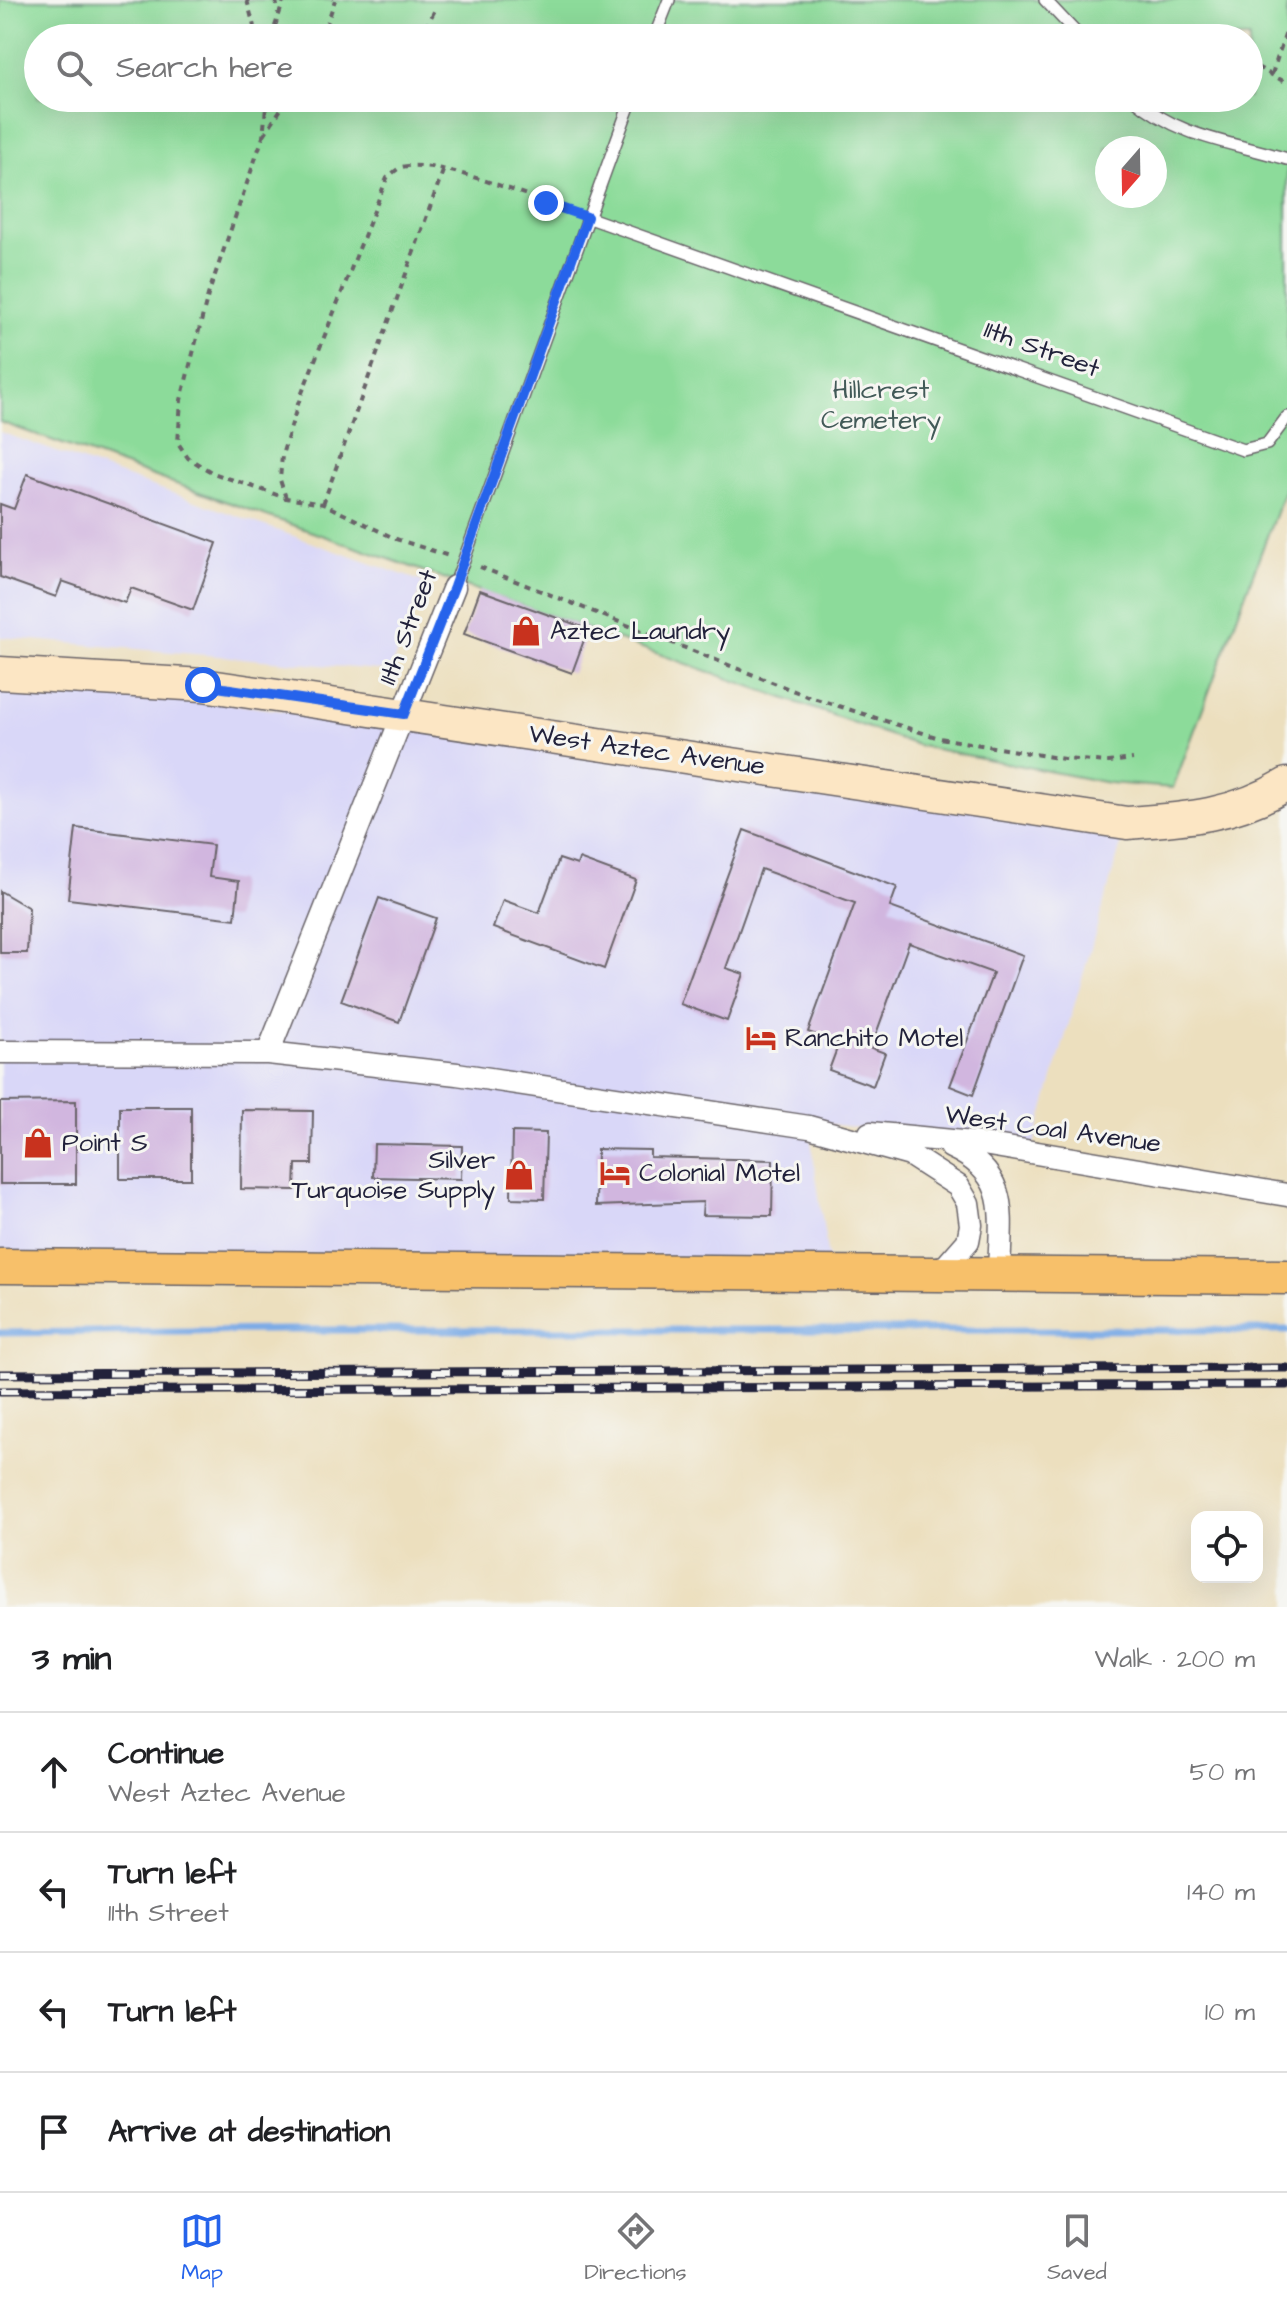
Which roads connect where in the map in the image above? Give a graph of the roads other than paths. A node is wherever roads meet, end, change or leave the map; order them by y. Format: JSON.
{"nodes":[{"id":1,"x":669,"y":0,"type":"edge"},
{"id":2,"x":1045,"y":0,"type":"edge"},
{"id":3,"x":660,"y":24,"type":"edge"},
{"id":4,"x":1068,"y":24,"type":"edge"},
{"id":5,"x":627,"y":112,"type":"edge"},
{"id":6,"x":1150,"y":112,"type":"edge"},
{"id":7,"x":1287,"y":159,"type":"edge"},
{"id":8,"x":587,"y":217,"type":"junction"},
{"id":9,"x":1287,"y":417,"type":"edge"},
{"id":10,"x":454,"y":587,"type":"joint"},
{"id":11,"x":0,"y":673,"type":"edge"},
{"id":12,"x":404,"y":714,"type":"junction"},
{"id":13,"x":1287,"y":784,"type":"edge"},
{"id":14,"x":0,"y":1052,"type":"edge"},
{"id":15,"x":268,"y":1053,"type":"junction"},
{"id":16,"x":809,"y":1127,"type":"junction"},
{"id":17,"x":934,"y":1139,"type":"junction"},
{"id":18,"x":1287,"y":1195,"type":"edge"},
{"id":19,"x":0,"y":1266,"type":"edge"},
{"id":20,"x":920,"y":1274,"type":"junction"},
{"id":21,"x":999,"y":1275,"type":"junction"},
{"id":22,"x":1287,"y":1277,"type":"edge"}],
"edges":[{"from":1,"to":3,"type":"lane"},
{"from":2,"to":4,"type":"lane"},
{"from":5,"to":8,"type":"lane","name":"11th Street"},
{"from":6,"to":7,"type":"lane"},
{"from":8,"to":9,"type":"lane","name":"11th Street"},
{"from":8,"to":10,"type":"lane","name":"11th Street"},
{"from":10,"to":12,"type":"street","name":"11th Street"},
{"from":11,"to":12,"type":"main road","name":"West Aztec Avenue"},
{"from":12,"to":13,"type":"main road","name":"West Aztec Avenue"},
{"from":12,"to":15,"type":"street","name":"11th Street"},
{"from":14,"to":15,"type":"street"},
{"from":15,"to":16,"type":"street"},
{"from":16,"to":17,"type":"street","name":"West Coal Avenue"},
{"from":16,"to":20,"type":"street"},
{"from":17,"to":18,"type":"street","name":"West Coal Avenue"},
{"from":17,"to":21,"type":"street"},
{"from":19,"to":20,"type":"main road"},
{"from":20,"to":21,"type":"main road"},
{"from":21,"to":22,"type":"main road"}]}
